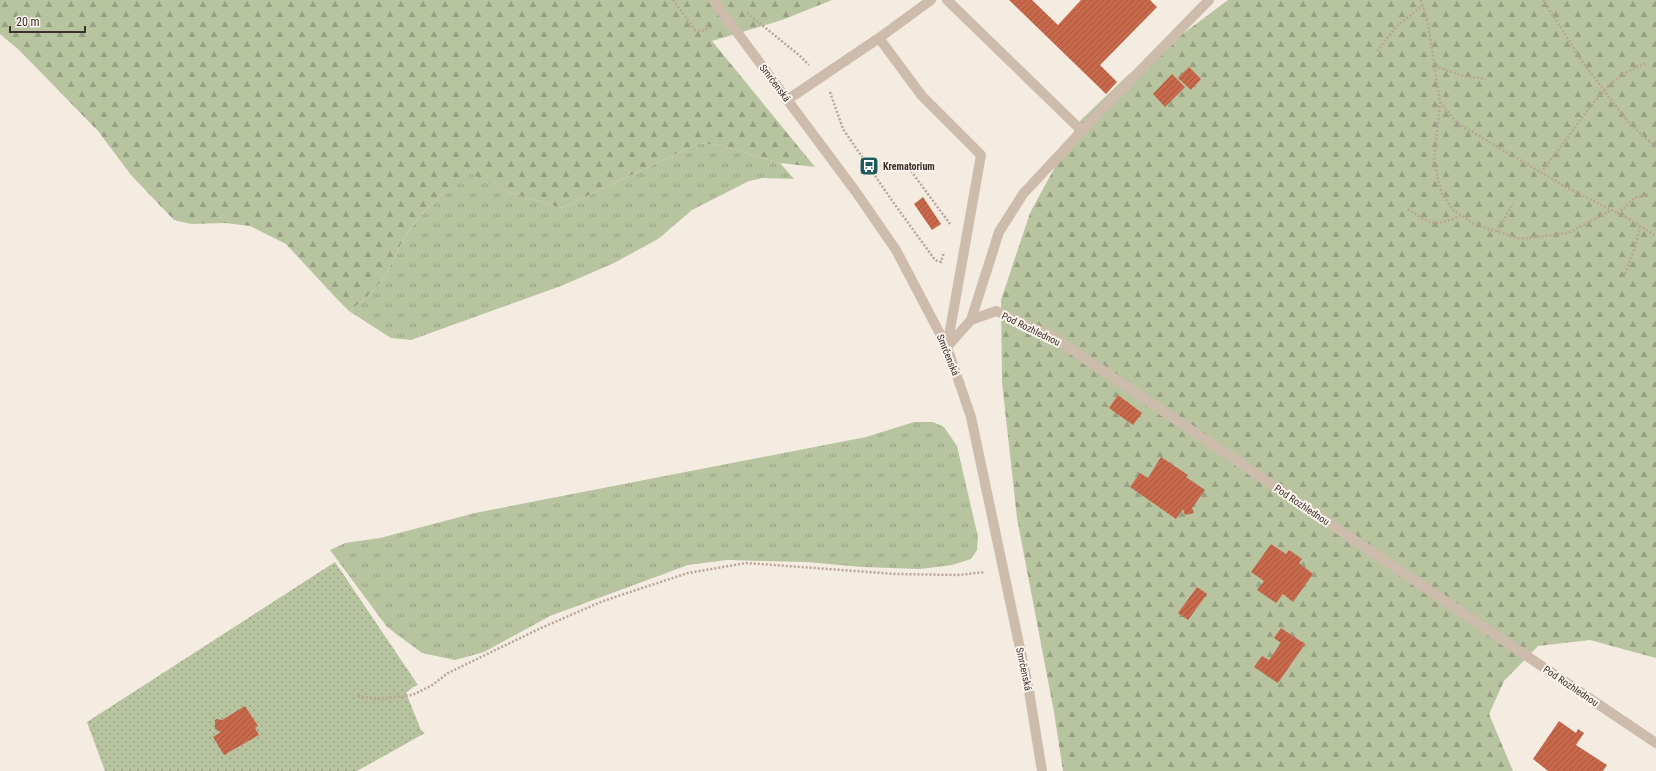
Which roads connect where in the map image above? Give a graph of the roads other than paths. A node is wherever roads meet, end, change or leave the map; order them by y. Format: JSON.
{"nodes":[{"id":1,"x":713,"y":0,"type":"edge"},
{"id":2,"x":932,"y":0,"type":"edge"},
{"id":3,"x":947,"y":0,"type":"edge"},
{"id":4,"x":1209,"y":0,"type":"edge"},
{"id":5,"x":879,"y":38,"type":"junction"},
{"id":6,"x":787,"y":100,"type":"junction"},
{"id":7,"x":1082,"y":132,"type":"junction"},
{"id":8,"x":971,"y":320,"type":"junction"},
{"id":9,"x":947,"y":347,"type":"junction"},
{"id":10,"x":1656,"y":743,"type":"edge"},
{"id":11,"x":1042,"y":771,"type":"edge"}],
"edges":[{"from":1,"to":6,"type":"street","name":"Smrčenská"},
{"from":2,"to":5,"type":"street"},
{"from":3,"to":7,"type":"street"},
{"from":4,"to":7,"type":"street"},
{"from":5,"to":6,"type":"street"},
{"from":5,"to":9,"type":"street"},
{"from":6,"to":9,"type":"street","name":"Smrčenská"},
{"from":7,"to":8,"type":"street"},
{"from":8,"to":9,"type":"street","name":"Pod Rozhlednou"},
{"from":8,"to":10,"type":"street","name":"Pod Rozhlednou"},
{"from":9,"to":11,"type":"street","name":"Smrčenská"}]}
